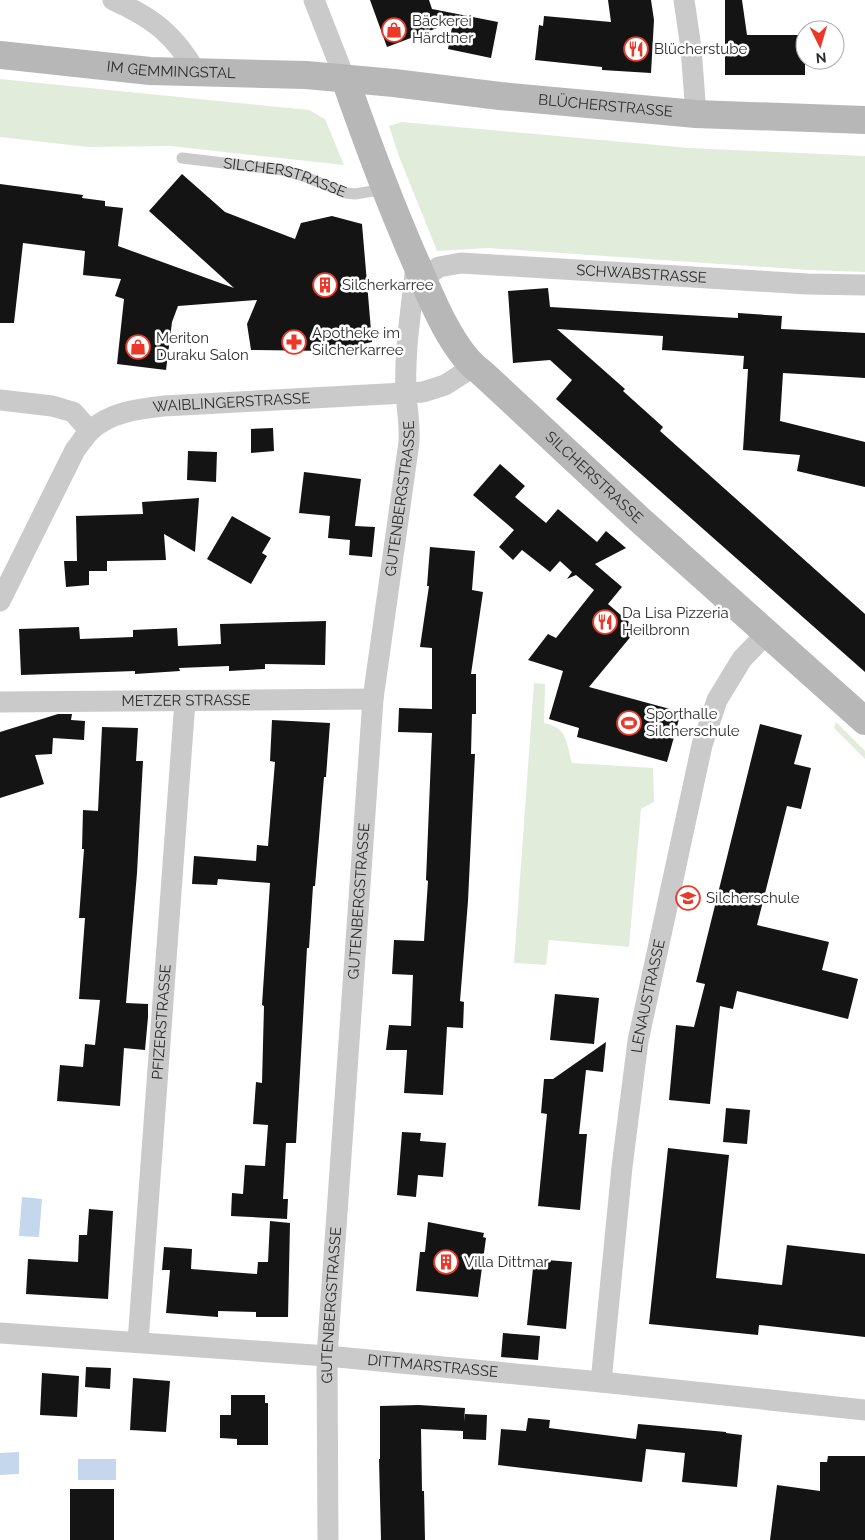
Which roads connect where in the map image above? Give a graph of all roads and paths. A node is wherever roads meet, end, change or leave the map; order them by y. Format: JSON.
{"nodes":[{"id":1,"x":113,"y":0,"type":"edge"},
{"id":2,"x":314,"y":0,"type":"edge"},
{"id":3,"x":684,"y":0,"type":"edge"},
{"id":4,"x":0,"y":55,"type":"edge"},
{"id":5,"x":196,"y":72,"type":"junction"},
{"id":6,"x":345,"y":79,"type":"junction"},
{"id":7,"x":696,"y":114,"type":"junction"},
{"id":8,"x":865,"y":120,"type":"edge"},
{"id":9,"x":182,"y":158,"type":"dead end"},
{"id":10,"x":385,"y":189,"type":"junction"},
{"id":11,"x":419,"y":271,"type":"junction"},
{"id":12,"x":865,"y":285,"type":"edge"},
{"id":13,"x":473,"y":367,"type":"junction"},
{"id":14,"x":406,"y":392,"type":"junction"},
{"id":15,"x":0,"y":400,"type":"edge"},
{"id":16,"x":90,"y":431,"type":"junction"},
{"id":17,"x":0,"y":601,"type":"edge"},
{"id":18,"x":766,"y":634,"type":"junction"},
{"id":19,"x":373,"y":699,"type":"junction"},
{"id":20,"x":185,"y":701,"type":"junction"},
{"id":21,"x":0,"y":702,"type":"edge"},
{"id":22,"x":865,"y":721,"type":"edge"},
{"id":23,"x":0,"y":1333,"type":"edge"},
{"id":24,"x":138,"y":1342,"type":"junction"},
{"id":25,"x":327,"y":1356,"type":"junction"},
{"id":26,"x":601,"y":1382,"type":"junction"},
{"id":27,"x":865,"y":1410,"type":"edge"},
{"id":28,"x":328,"y":1540,"type":"edge"}],
"edges":[{"from":1,"to":5,"type":"street"},
{"from":2,"to":6,"type":"street"},
{"from":3,"to":7,"type":"street"},
{"from":4,"to":5,"type":"street","name":"IM GEMMINGSTAL"},
{"from":5,"to":6,"type":"street","name":"IM GEMMINGSTAL"},
{"from":6,"to":7,"type":"street","name":"BLÜCHERSTRASSE"},
{"from":6,"to":10,"type":"street","name":"SILCHERSTRASSE"},
{"from":7,"to":8,"type":"street","name":"BLÜCHERSTRASSE"},
{"from":9,"to":10,"type":"lane","name":"SILCHERSTRASSE"},
{"from":10,"to":11,"type":"street","name":"SILCHERSTRASSE"},
{"from":11,"to":12,"type":"street","name":"SCHWABSTRASSE"},
{"from":11,"to":13,"type":"street","name":"SILCHERSTRASSE"},
{"from":11,"to":14,"type":"street","name":"GUTENBERGSTRASSE"},
{"from":13,"to":14,"type":"street","name":"WAIBLINGERSTRASSE"},
{"from":13,"to":18,"type":"street","name":"SILCHERSTRASSE"},
{"from":14,"to":16,"type":"street","name":"WAIBLINGERSTRASSE"},
{"from":14,"to":19,"type":"street","name":"GUTENBERGSTRASSE"},
{"from":15,"to":16,"type":"street"},
{"from":16,"to":17,"type":"street","name":"WAIBLINGERSTRASSE"},
{"from":18,"to":22,"type":"street","name":"SILCHERSTRASSE"},
{"from":18,"to":26,"type":"street","name":"LENAUSTRASSE"},
{"from":19,"to":20,"type":"street","name":"METZER STRASSE"},
{"from":19,"to":25,"type":"street","name":"GUTENBERGSTRASSE"},
{"from":20,"to":21,"type":"street","name":"METZER STRASSE"},
{"from":20,"to":24,"type":"street","name":"PFIZERSTRASSE"},
{"from":23,"to":24,"type":"street","name":"DITTMARSTRASSE"},
{"from":24,"to":25,"type":"street","name":"DITTMARSTRASSE"},
{"from":25,"to":26,"type":"street","name":"DITTMARSTRASSE"},
{"from":25,"to":28,"type":"street","name":"GUTENBERGSTRASSE"},
{"from":26,"to":27,"type":"street","name":"DITTMARSTRASSE"}]}
